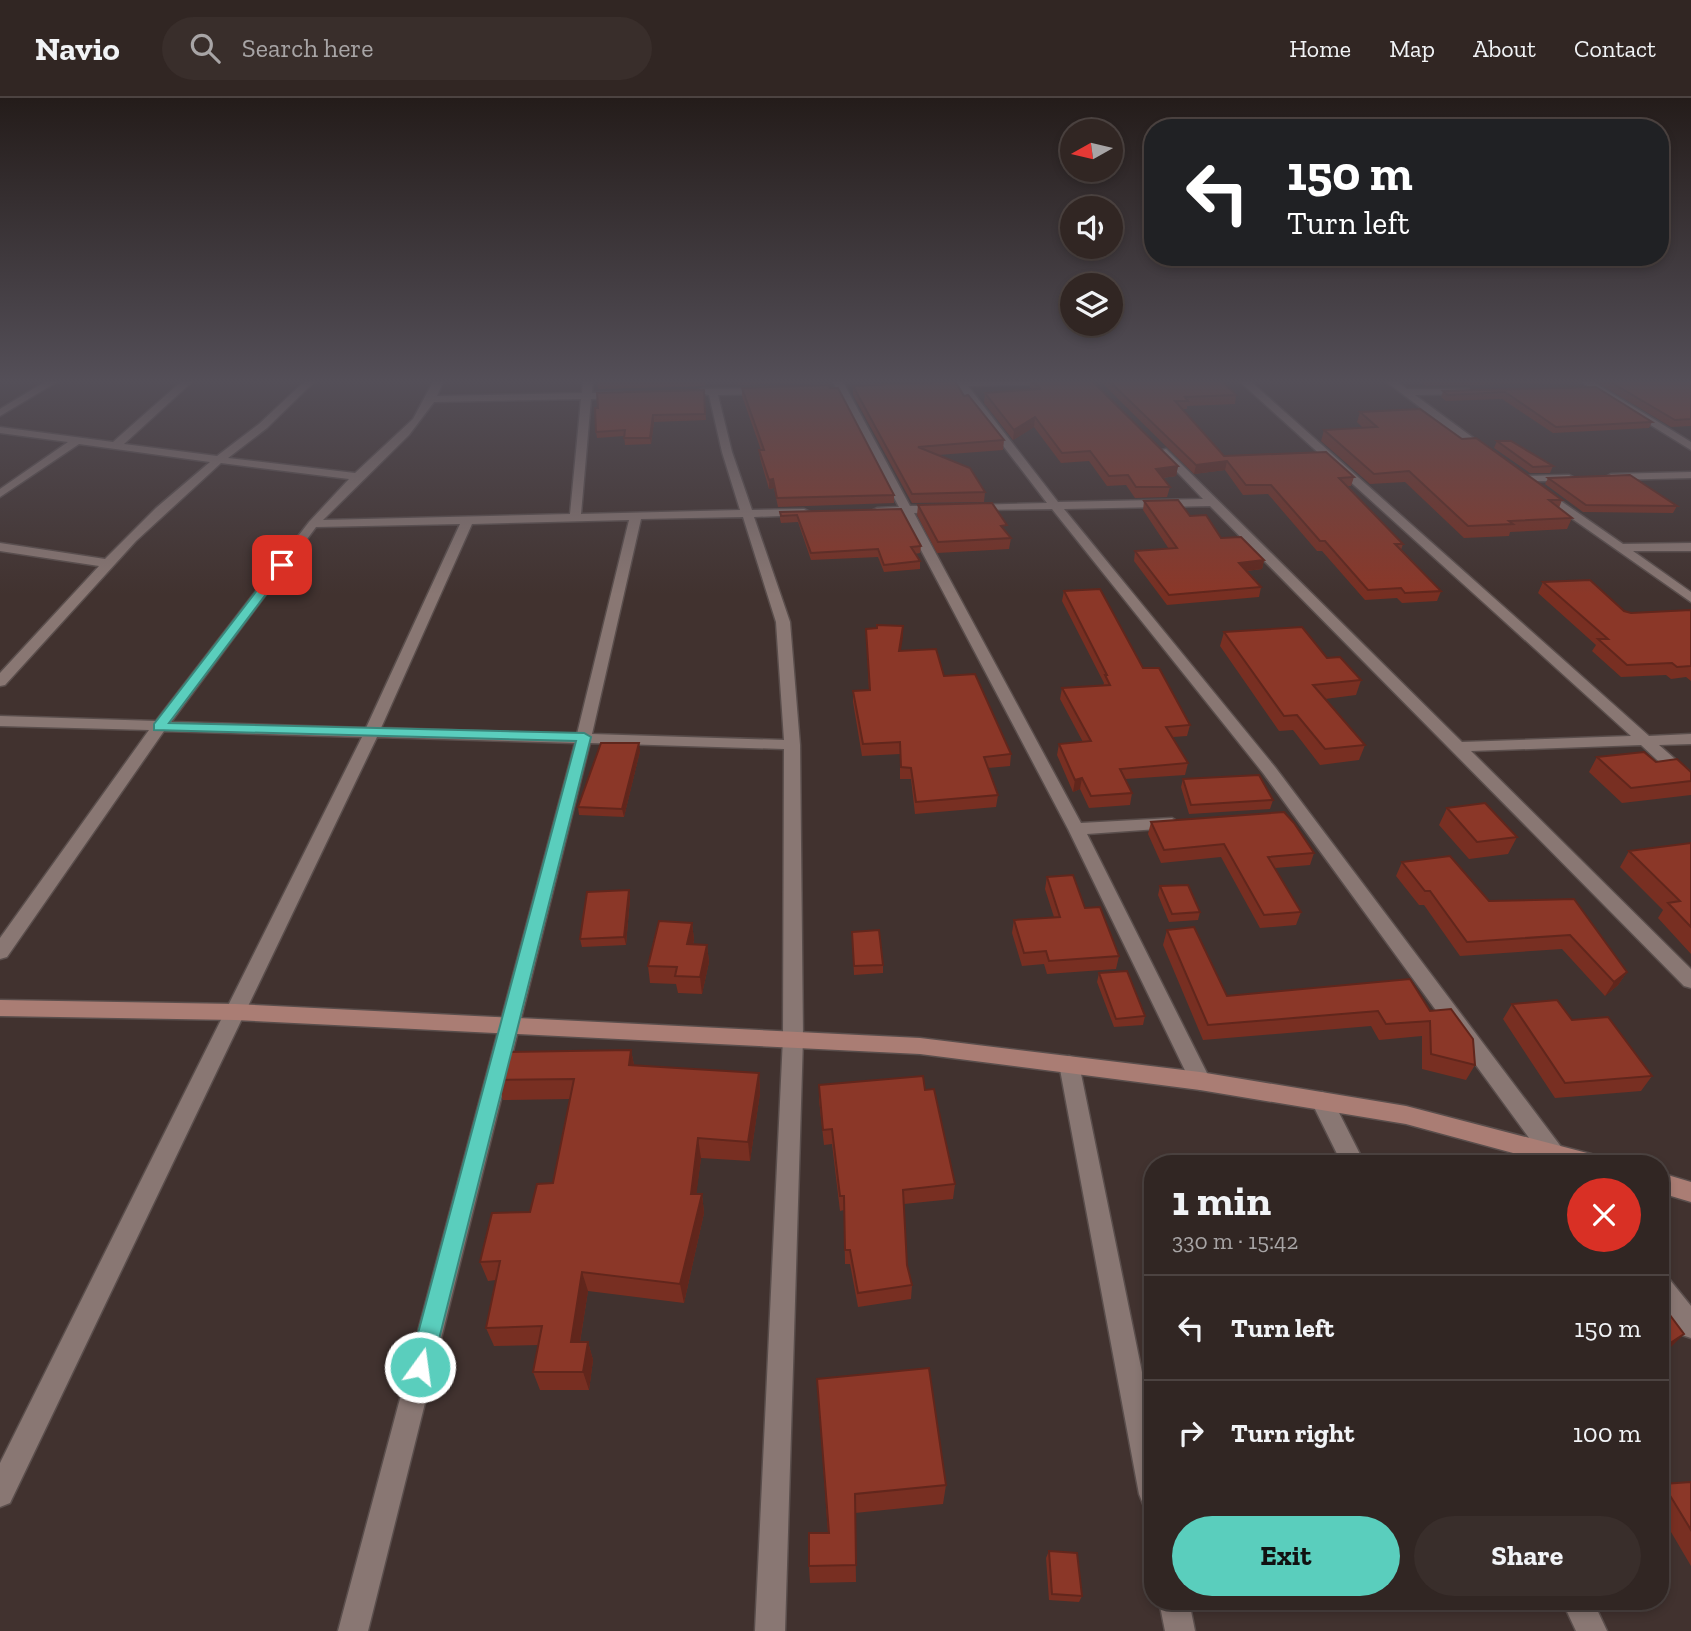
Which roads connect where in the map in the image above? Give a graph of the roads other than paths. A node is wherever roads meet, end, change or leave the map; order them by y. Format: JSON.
{"nodes":[{"id":1,"x":61,"y":452,"type":"edge"},
{"id":2,"x":161,"y":452,"type":"edge"},
{"id":3,"x":230,"y":452,"type":"edge"},
{"id":4,"x":385,"y":452,"type":"edge"},
{"id":5,"x":581,"y":452,"type":"edge"},
{"id":6,"x":727,"y":452,"type":"edge"},
{"id":7,"x":874,"y":452,"type":"edge"},
{"id":8,"x":1011,"y":452,"type":"edge"},
{"id":9,"x":1163,"y":452,"type":"edge"},
{"id":10,"x":1322,"y":452,"type":"edge"},
{"id":11,"x":1486,"y":452,"type":"edge"},
{"id":12,"x":219,"y":460,"type":"junction"},
{"id":13,"x":1513,"y":471,"type":"junction"},
{"id":14,"x":1691,"y":475,"type":"edge"},
{"id":15,"x":357,"y":477,"type":"junction"},
{"id":16,"x":1588,"y":477,"type":"edge"},
{"id":17,"x":1601,"y":477,"type":"edge"},
{"id":18,"x":0,"y":494,"type":"edge"},
{"id":19,"x":1213,"y":502,"type":"junction"},
{"id":20,"x":1055,"y":506,"type":"junction"},
{"id":21,"x":904,"y":510,"type":"junction"},
{"id":22,"x":865,"y":511,"type":"edge"},
{"id":23,"x":812,"y":512,"type":"edge"},
{"id":24,"x":747,"y":514,"type":"junction"},
{"id":25,"x":636,"y":517,"type":"junction"},
{"id":26,"x":575,"y":519,"type":"junction"},
{"id":27,"x":467,"y":522,"type":"junction"},
{"id":28,"x":313,"y":524,"type":"junction"},
{"id":29,"x":0,"y":547,"type":"edge"},
{"id":30,"x":1691,"y":547,"type":"edge"},
{"id":31,"x":1619,"y":548,"type":"junction"},
{"id":32,"x":110,"y":564,"type":"junction"},
{"id":33,"x":1691,"y":598,"type":"edge"},
{"id":34,"x":0,"y":682,"type":"edge"},
{"id":35,"x":0,"y":721,"type":"edge"},
{"id":36,"x":159,"y":727,"type":"junction"},
{"id":37,"x":372,"y":732,"type":"junction"},
{"id":38,"x":584,"y":737,"type":"junction"},
{"id":39,"x":1691,"y":739,"type":"edge"},
{"id":40,"x":1644,"y":741,"type":"junction"},
{"id":41,"x":792,"y":745,"type":"junction"},
{"id":42,"x":1455,"y":747,"type":"junction"},
{"id":43,"x":1691,"y":782,"type":"edge"},
{"id":44,"x":1195,"y":822,"type":"edge"},
{"id":45,"x":1076,"y":829,"type":"junction"},
{"id":46,"x":0,"y":952,"type":"edge"},
{"id":47,"x":1691,"y":981,"type":"edge"},
{"id":48,"x":0,"y":1008,"type":"edge"},
{"id":49,"x":235,"y":1012,"type":"junction"},
{"id":50,"x":508,"y":1024,"type":"junction"},
{"id":51,"x":793,"y":1038,"type":"junction"},
{"id":52,"x":1069,"y":1063,"type":"junction"},
{"id":53,"x":1200,"y":1081,"type":"junction"},
{"id":54,"x":1322,"y":1101,"type":"junction"},
{"id":55,"x":1349,"y":1155,"type":"edge"},
{"id":56,"x":1546,"y":1155,"type":"edge"},
{"id":57,"x":1554,"y":1155,"type":"edge"},
{"id":58,"x":1669,"y":1185,"type":"edge"},
{"id":59,"x":1691,"y":1192,"type":"edge"},
{"id":60,"x":1669,"y":1298,"type":"edge"},
{"id":61,"x":1691,"y":1326,"type":"edge"},
{"id":62,"x":1144,"y":1448,"type":"edge"},
{"id":63,"x":0,"y":1493,"type":"edge"},
{"id":64,"x":1176,"y":1610,"type":"edge"},
{"id":65,"x":1582,"y":1610,"type":"edge"},
{"id":66,"x":353,"y":1631,"type":"edge"},
{"id":67,"x":771,"y":1631,"type":"edge"},
{"id":68,"x":1180,"y":1631,"type":"edge"},
{"id":69,"x":1592,"y":1631,"type":"edge"}],
"edges":[{"from":1,"to":18,"type":"street"},
{"from":2,"to":12,"type":"street"},
{"from":3,"to":12,"type":"street"},
{"from":4,"to":15,"type":"street"},
{"from":5,"to":26,"type":"street"},
{"from":6,"to":24,"type":"street"},
{"from":7,"to":21,"type":"street"},
{"from":8,"to":20,"type":"street"},
{"from":9,"to":19,"type":"street"},
{"from":10,"to":40,"type":"street"},
{"from":11,"to":13,"type":"street"},
{"from":12,"to":15,"type":"street"},
{"from":12,"to":32,"type":"street"},
{"from":13,"to":16,"type":"street"},
{"from":13,"to":31,"type":"street"},
{"from":14,"to":17,"type":"street"},
{"from":15,"to":28,"type":"street"},
{"from":19,"to":20,"type":"street"},
{"from":19,"to":42,"type":"street"},
{"from":20,"to":21,"type":"street"},
{"from":20,"to":57,"type":"street"},
{"from":21,"to":22,"type":"street"},
{"from":21,"to":45,"type":"street"},
{"from":23,"to":24,"type":"street"},
{"from":24,"to":25,"type":"street"},
{"from":24,"to":41,"type":"street"},
{"from":25,"to":26,"type":"street"},
{"from":25,"to":38,"type":"street"},
{"from":26,"to":27,"type":"street"},
{"from":27,"to":28,"type":"street"},
{"from":27,"to":37,"type":"street"},
{"from":28,"to":36,"type":"street"},
{"from":29,"to":32,"type":"street"},
{"from":30,"to":31,"type":"street"},
{"from":31,"to":33,"type":"street"},
{"from":32,"to":34,"type":"street"},
{"from":35,"to":36,"type":"street"},
{"from":36,"to":37,"type":"street"},
{"from":36,"to":46,"type":"street"},
{"from":37,"to":38,"type":"street"},
{"from":37,"to":49,"type":"street"},
{"from":38,"to":41,"type":"street"},
{"from":38,"to":50,"type":"street"},
{"from":39,"to":40,"type":"street"},
{"from":40,"to":42,"type":"street"},
{"from":40,"to":43,"type":"street"},
{"from":41,"to":51,"type":"street"},
{"from":42,"to":47,"type":"street"},
{"from":44,"to":45,"type":"street"},
{"from":45,"to":53,"type":"street"},
{"from":48,"to":49,"type":"street"},
{"from":49,"to":50,"type":"street"},
{"from":49,"to":63,"type":"street"},
{"from":50,"to":51,"type":"street"},
{"from":50,"to":66,"type":"street"},
{"from":51,"to":52,"type":"street"},
{"from":51,"to":67,"type":"street"},
{"from":52,"to":53,"type":"street"},
{"from":52,"to":62,"type":"street"},
{"from":53,"to":54,"type":"street"},
{"from":54,"to":55,"type":"street"},
{"from":54,"to":56,"type":"street"},
{"from":58,"to":59,"type":"street"},
{"from":60,"to":61,"type":"street"},
{"from":64,"to":68,"type":"street"},
{"from":65,"to":69,"type":"street"}]}
